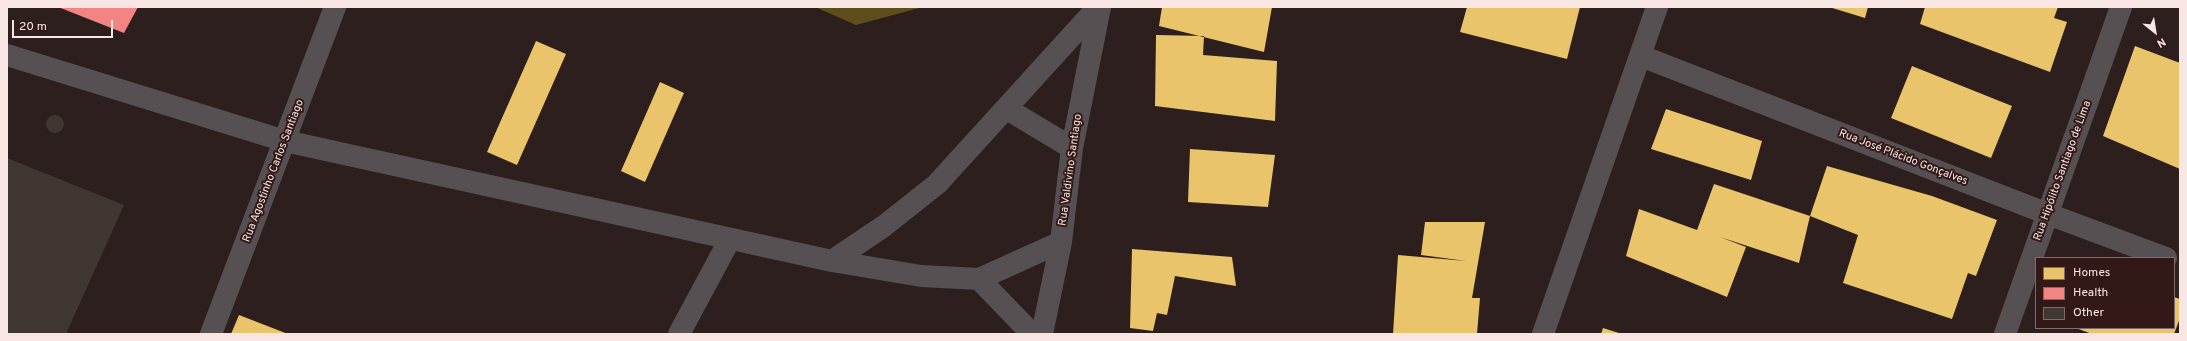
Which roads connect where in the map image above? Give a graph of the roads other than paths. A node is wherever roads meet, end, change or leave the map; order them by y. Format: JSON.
{"nodes":[{"id":1,"x":335,"y":7,"type":"edge"},
{"id":2,"x":1099,"y":7,"type":"edge"},
{"id":3,"x":1657,"y":7,"type":"edge"},
{"id":4,"x":2121,"y":7,"type":"edge"},
{"id":5,"x":7,"y":55,"type":"edge"},
{"id":6,"x":1641,"y":56,"type":"junction"},
{"id":7,"x":1007,"y":109,"type":"junction"},
{"id":8,"x":285,"y":141,"type":"junction"},
{"id":9,"x":1072,"y":148,"type":"junction"},
{"id":10,"x":2048,"y":214,"type":"junction"},
{"id":11,"x":730,"y":239,"type":"junction"},
{"id":12,"x":1061,"y":242,"type":"junction"},
{"id":13,"x":2163,"y":257,"type":"edge"},
{"id":14,"x":832,"y":261,"type":"junction"},
{"id":15,"x":979,"y":279,"type":"junction"},
{"id":16,"x":211,"y":334,"type":"edge"},
{"id":17,"x":679,"y":334,"type":"edge"},
{"id":18,"x":1032,"y":334,"type":"edge"},
{"id":19,"x":1042,"y":334,"type":"edge"},
{"id":20,"x":1543,"y":334,"type":"edge"},
{"id":21,"x":2004,"y":334,"type":"edge"}],
"edges":[{"from":1,"to":8,"type":"street","name":"Rua Agostinho Carlos Santiago"},
{"from":2,"to":7,"type":"street"},
{"from":2,"to":9,"type":"street","name":"Rua Valdivino Santiago"},
{"from":3,"to":6,"type":"street"},
{"from":4,"to":10,"type":"street","name":"Rua Hipólito Santiago de Lima"},
{"from":5,"to":8,"type":"street"},
{"from":6,"to":10,"type":"street","name":"Rua José Plácido Gonçalves"},
{"from":6,"to":20,"type":"street"},
{"from":7,"to":9,"type":"street"},
{"from":7,"to":14,"type":"street"},
{"from":8,"to":11,"type":"street"},
{"from":8,"to":16,"type":"street","name":"Rua Agostinho Carlos Santiago"},
{"from":9,"to":12,"type":"street","name":"Rua Valdivino Santiago"},
{"from":10,"to":13,"type":"street","name":"Rua José Plácido Gonçalves"},
{"from":10,"to":21,"type":"street","name":"Rua Hipólito Santiago de Lima"},
{"from":11,"to":14,"type":"street"},
{"from":11,"to":17,"type":"street"},
{"from":12,"to":15,"type":"street"},
{"from":12,"to":19,"type":"street","name":"Rua Valdivino Santiago"},
{"from":14,"to":15,"type":"street"},
{"from":15,"to":18,"type":"street"}]}
